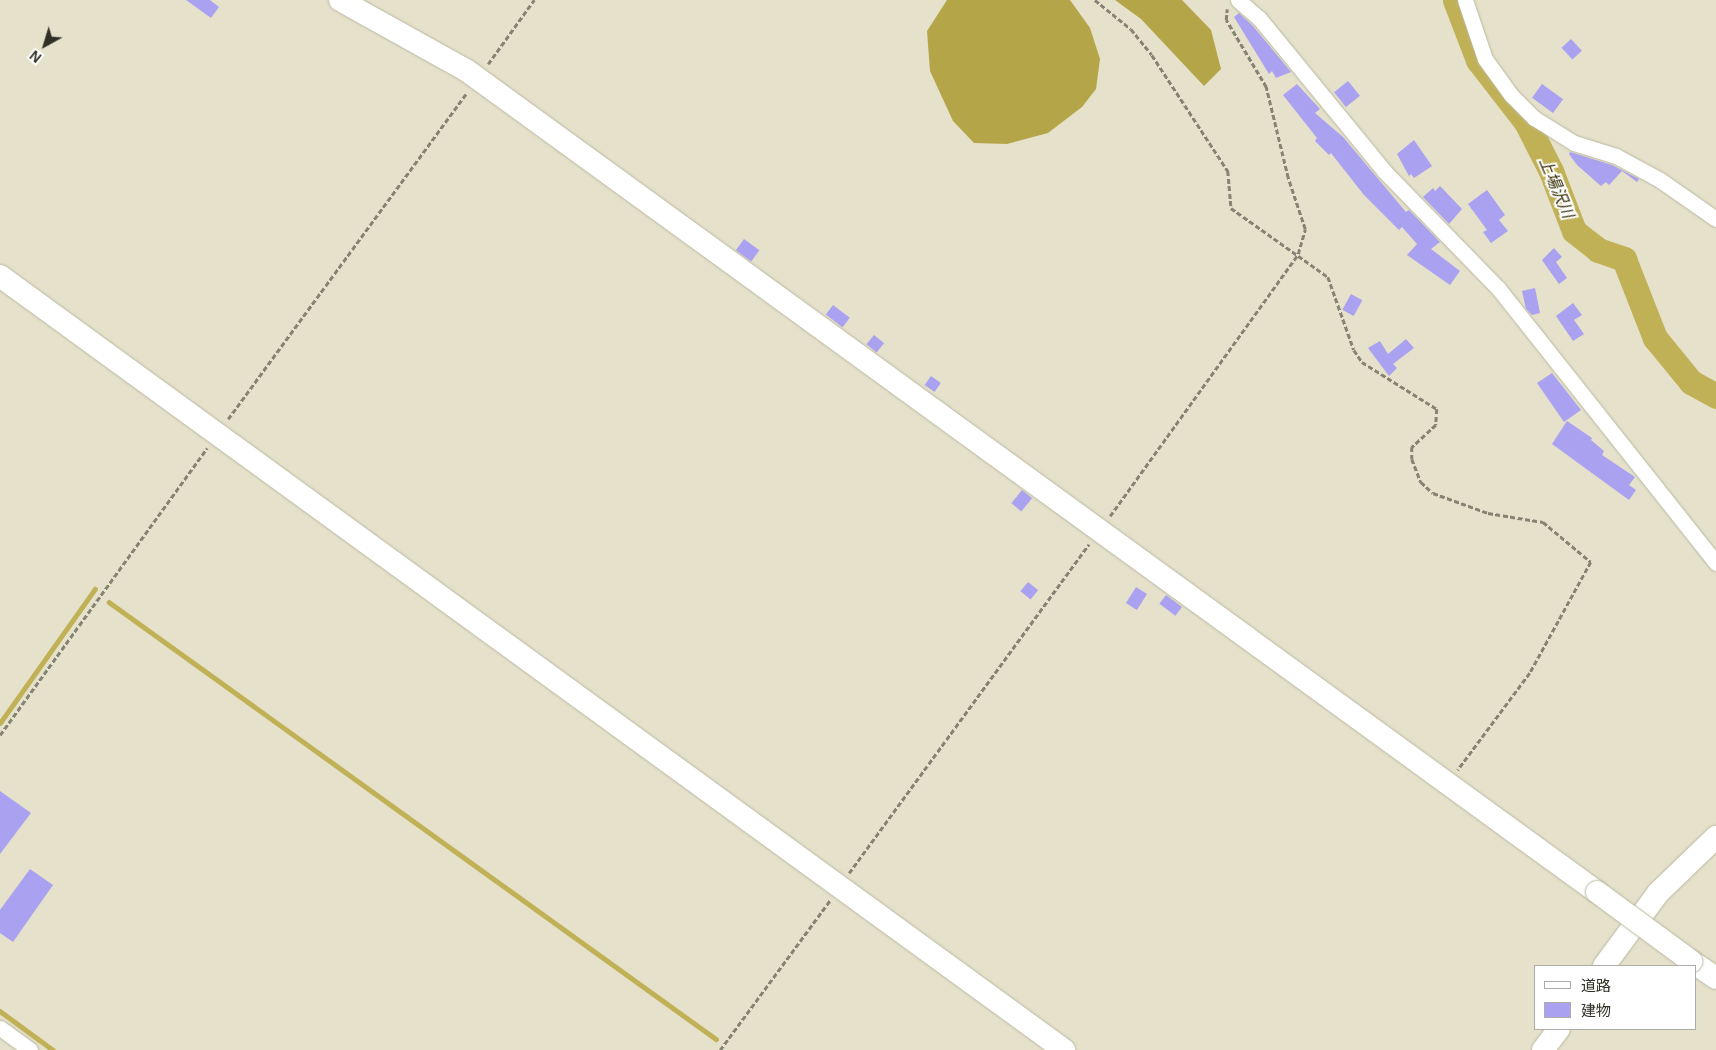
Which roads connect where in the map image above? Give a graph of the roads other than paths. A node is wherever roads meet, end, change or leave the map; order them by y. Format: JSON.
{"nodes":[{"id":1,"x":340,"y":0,"type":"edge"},
{"id":2,"x":1238,"y":0,"type":"edge"},
{"id":3,"x":1465,"y":0,"type":"edge"},
{"id":4,"x":1716,"y":219,"type":"edge"},
{"id":5,"x":0,"y":276,"type":"edge"},
{"id":6,"x":1716,"y":563,"type":"edge"},
{"id":7,"x":1716,"y":837,"type":"edge"},
{"id":8,"x":1605,"y":965,"type":"edge"},
{"id":9,"x":1716,"y":978,"type":"edge"},
{"id":10,"x":0,"y":1028,"type":"edge"},
{"id":11,"x":1558,"y":1030,"type":"edge"},
{"id":12,"x":30,"y":1050,"type":"edge"},
{"id":13,"x":1064,"y":1050,"type":"edge"},
{"id":14,"x":1543,"y":1050,"type":"edge"}],
"edges":[{"from":1,"to":9,"type":"street","bridge":true},
{"from":2,"to":6,"type":"street"},
{"from":3,"to":4,"type":"street"},
{"from":5,"to":13,"type":"street"},
{"from":7,"to":8,"type":"street"},
{"from":10,"to":12,"type":"street"},
{"from":11,"to":14,"type":"street"}]}
